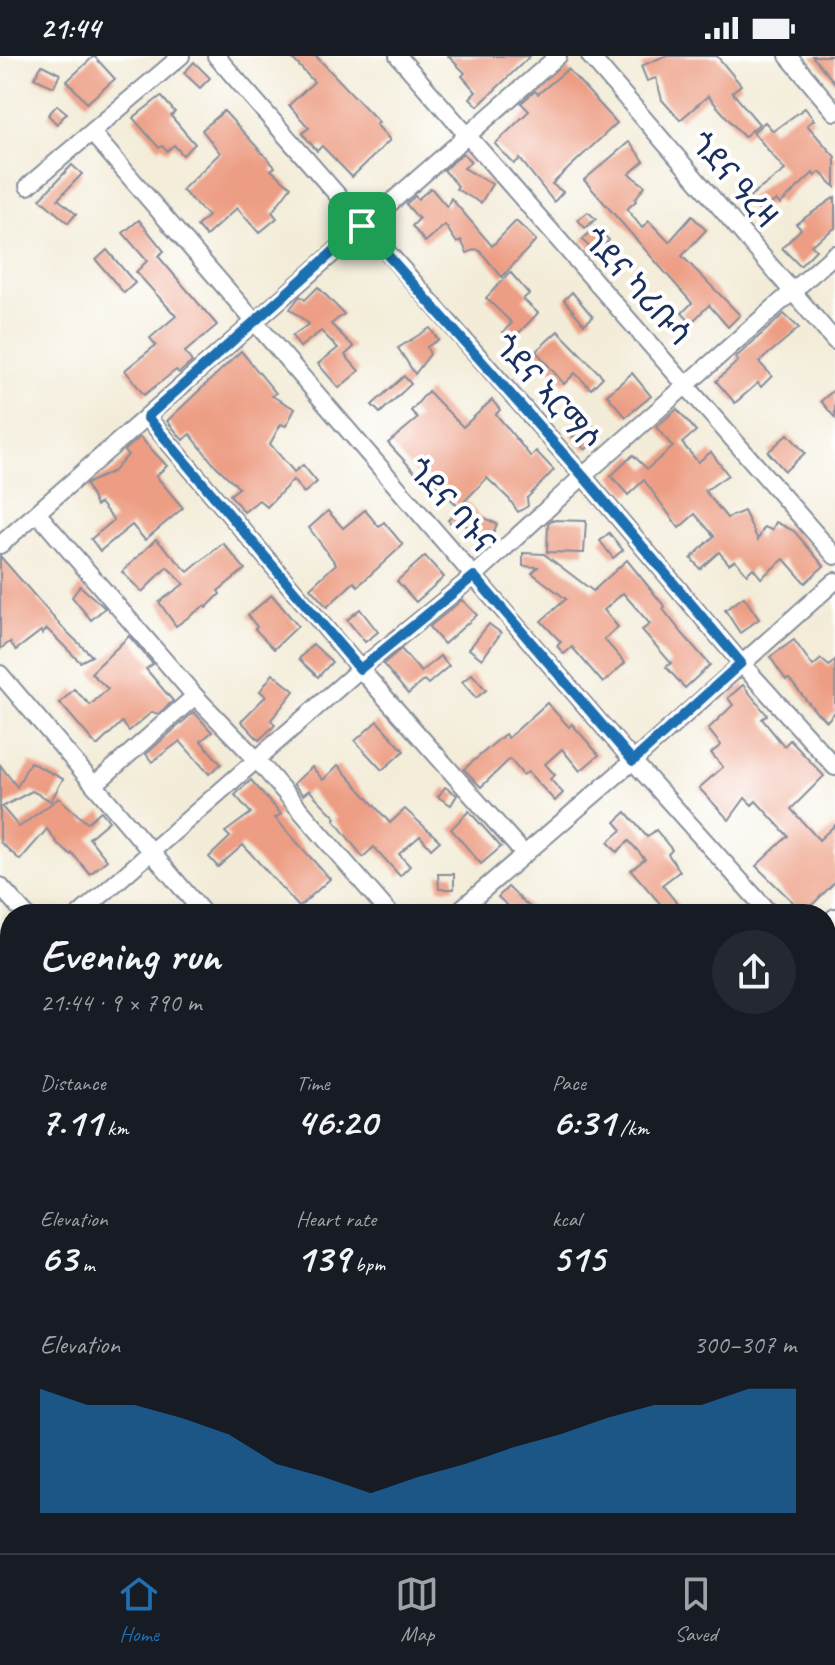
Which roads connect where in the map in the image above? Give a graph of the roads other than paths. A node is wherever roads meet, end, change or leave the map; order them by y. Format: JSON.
{"nodes":[{"id":1,"x":181,"y":56,"type":"edge"},
{"id":2,"x":216,"y":56,"type":"edge"},
{"id":3,"x":398,"y":56,"type":"edge"},
{"id":4,"x":558,"y":56,"type":"edge"},
{"id":5,"x":590,"y":56,"type":"edge"},
{"id":6,"x":788,"y":56,"type":"edge"},
{"id":7,"x":835,"y":112,"type":"edge"},
{"id":8,"x":92,"y":133,"type":"junction"},
{"id":9,"x":465,"y":136,"type":"junction"},
{"id":10,"x":28,"y":186,"type":"dead end"},
{"id":11,"x":362,"y":226,"type":"junction"},
{"id":12,"x":835,"y":254,"type":"edge"},
{"id":13,"x":793,"y":291,"type":"junction"},
{"id":14,"x":257,"y":322,"type":"junction"},
{"id":15,"x":835,"y":341,"type":"edge"},
{"id":16,"x":687,"y":386,"type":"junction"},
{"id":17,"x":147,"y":417,"type":"junction"},
{"id":18,"x":583,"y":476,"type":"junction"},
{"id":19,"x":38,"y":514,"type":"junction"},
{"id":20,"x":0,"y":545,"type":"edge"},
{"id":21,"x":835,"y":556,"type":"edge"},
{"id":22,"x":474,"y":576,"type":"junction"},
{"id":23,"x":835,"y":581,"type":"edge"},
{"id":24,"x":741,"y":663,"type":"junction"},
{"id":25,"x":360,"y":669,"type":"junction"},
{"id":26,"x":0,"y":674,"type":"edge"},
{"id":27,"x":195,"y":696,"type":"junction"},
{"id":28,"x":257,"y":760,"type":"junction"},
{"id":29,"x":633,"y":761,"type":"junction"},
{"id":30,"x":835,"y":767,"type":"edge"},
{"id":31,"x":94,"y":785,"type":"junction"},
{"id":32,"x":151,"y":852,"type":"junction"},
{"id":33,"x":524,"y":854,"type":"junction"},
{"id":34,"x":0,"y":886,"type":"edge"},
{"id":35,"x":16,"y":904,"type":"edge"},
{"id":36,"x":91,"y":904,"type":"edge"},
{"id":37,"x":195,"y":904,"type":"edge"},
{"id":38,"x":381,"y":904,"type":"edge"},
{"id":39,"x":466,"y":904,"type":"edge"},
{"id":40,"x":761,"y":904,"type":"edge"}],
"edges":[{"from":1,"to":8,"type":"street"},
{"from":2,"to":11,"type":"street","name":"ጎደና ኣርማሶ"},
{"from":3,"to":9,"type":"street","name":"ጎደና ካሪቡሳ"},
{"from":4,"to":9,"type":"street"},
{"from":5,"to":13,"type":"street","name":"ጎደና ዓረዛ"},
{"from":6,"to":7,"type":"street"},
{"from":8,"to":10,"type":"street"},
{"from":8,"to":14,"type":"street","name":"ጎደና ባኑና"},
{"from":9,"to":11,"type":"street"},
{"from":9,"to":16,"type":"street","name":"ጎደና ካሪቡሳ"},
{"from":11,"to":14,"type":"street"},
{"from":11,"to":18,"type":"street","name":"ጎደና ኣርማሶ"},
{"from":12,"to":13,"type":"street"},
{"from":13,"to":15,"type":"street","name":"ጎደና ዓረዛ"},
{"from":13,"to":16,"type":"street"},
{"from":14,"to":17,"type":"street"},
{"from":14,"to":22,"type":"street","name":"ጎደና ባኑና"},
{"from":16,"to":18,"type":"street"},
{"from":16,"to":21,"type":"street","name":"ጎደና ካሪቡሳ"},
{"from":17,"to":19,"type":"street"},
{"from":17,"to":25,"type":"street"},
{"from":18,"to":22,"type":"street"},
{"from":18,"to":24,"type":"street","name":"ጎደና ኣርማሶ"},
{"from":19,"to":20,"type":"street"},
{"from":19,"to":27,"type":"street"},
{"from":22,"to":25,"type":"street"},
{"from":22,"to":29,"type":"street","name":"ጎደና ባኑና"},
{"from":23,"to":24,"type":"street"},
{"from":24,"to":29,"type":"street"},
{"from":24,"to":30,"type":"street","name":"ጎደና ኣርማሶ"},
{"from":25,"to":28,"type":"street"},
{"from":25,"to":33,"type":"street"},
{"from":26,"to":31,"type":"street"},
{"from":27,"to":28,"type":"street"},
{"from":27,"to":31,"type":"street"},
{"from":28,"to":32,"type":"street"},
{"from":28,"to":38,"type":"street"},
{"from":29,"to":33,"type":"street"},
{"from":29,"to":40,"type":"street","name":"ጎደና ባኑና"},
{"from":31,"to":32,"type":"street"},
{"from":32,"to":36,"type":"street"},
{"from":32,"to":37,"type":"street"},
{"from":33,"to":39,"type":"street"},
{"from":34,"to":35,"type":"street"}]}
